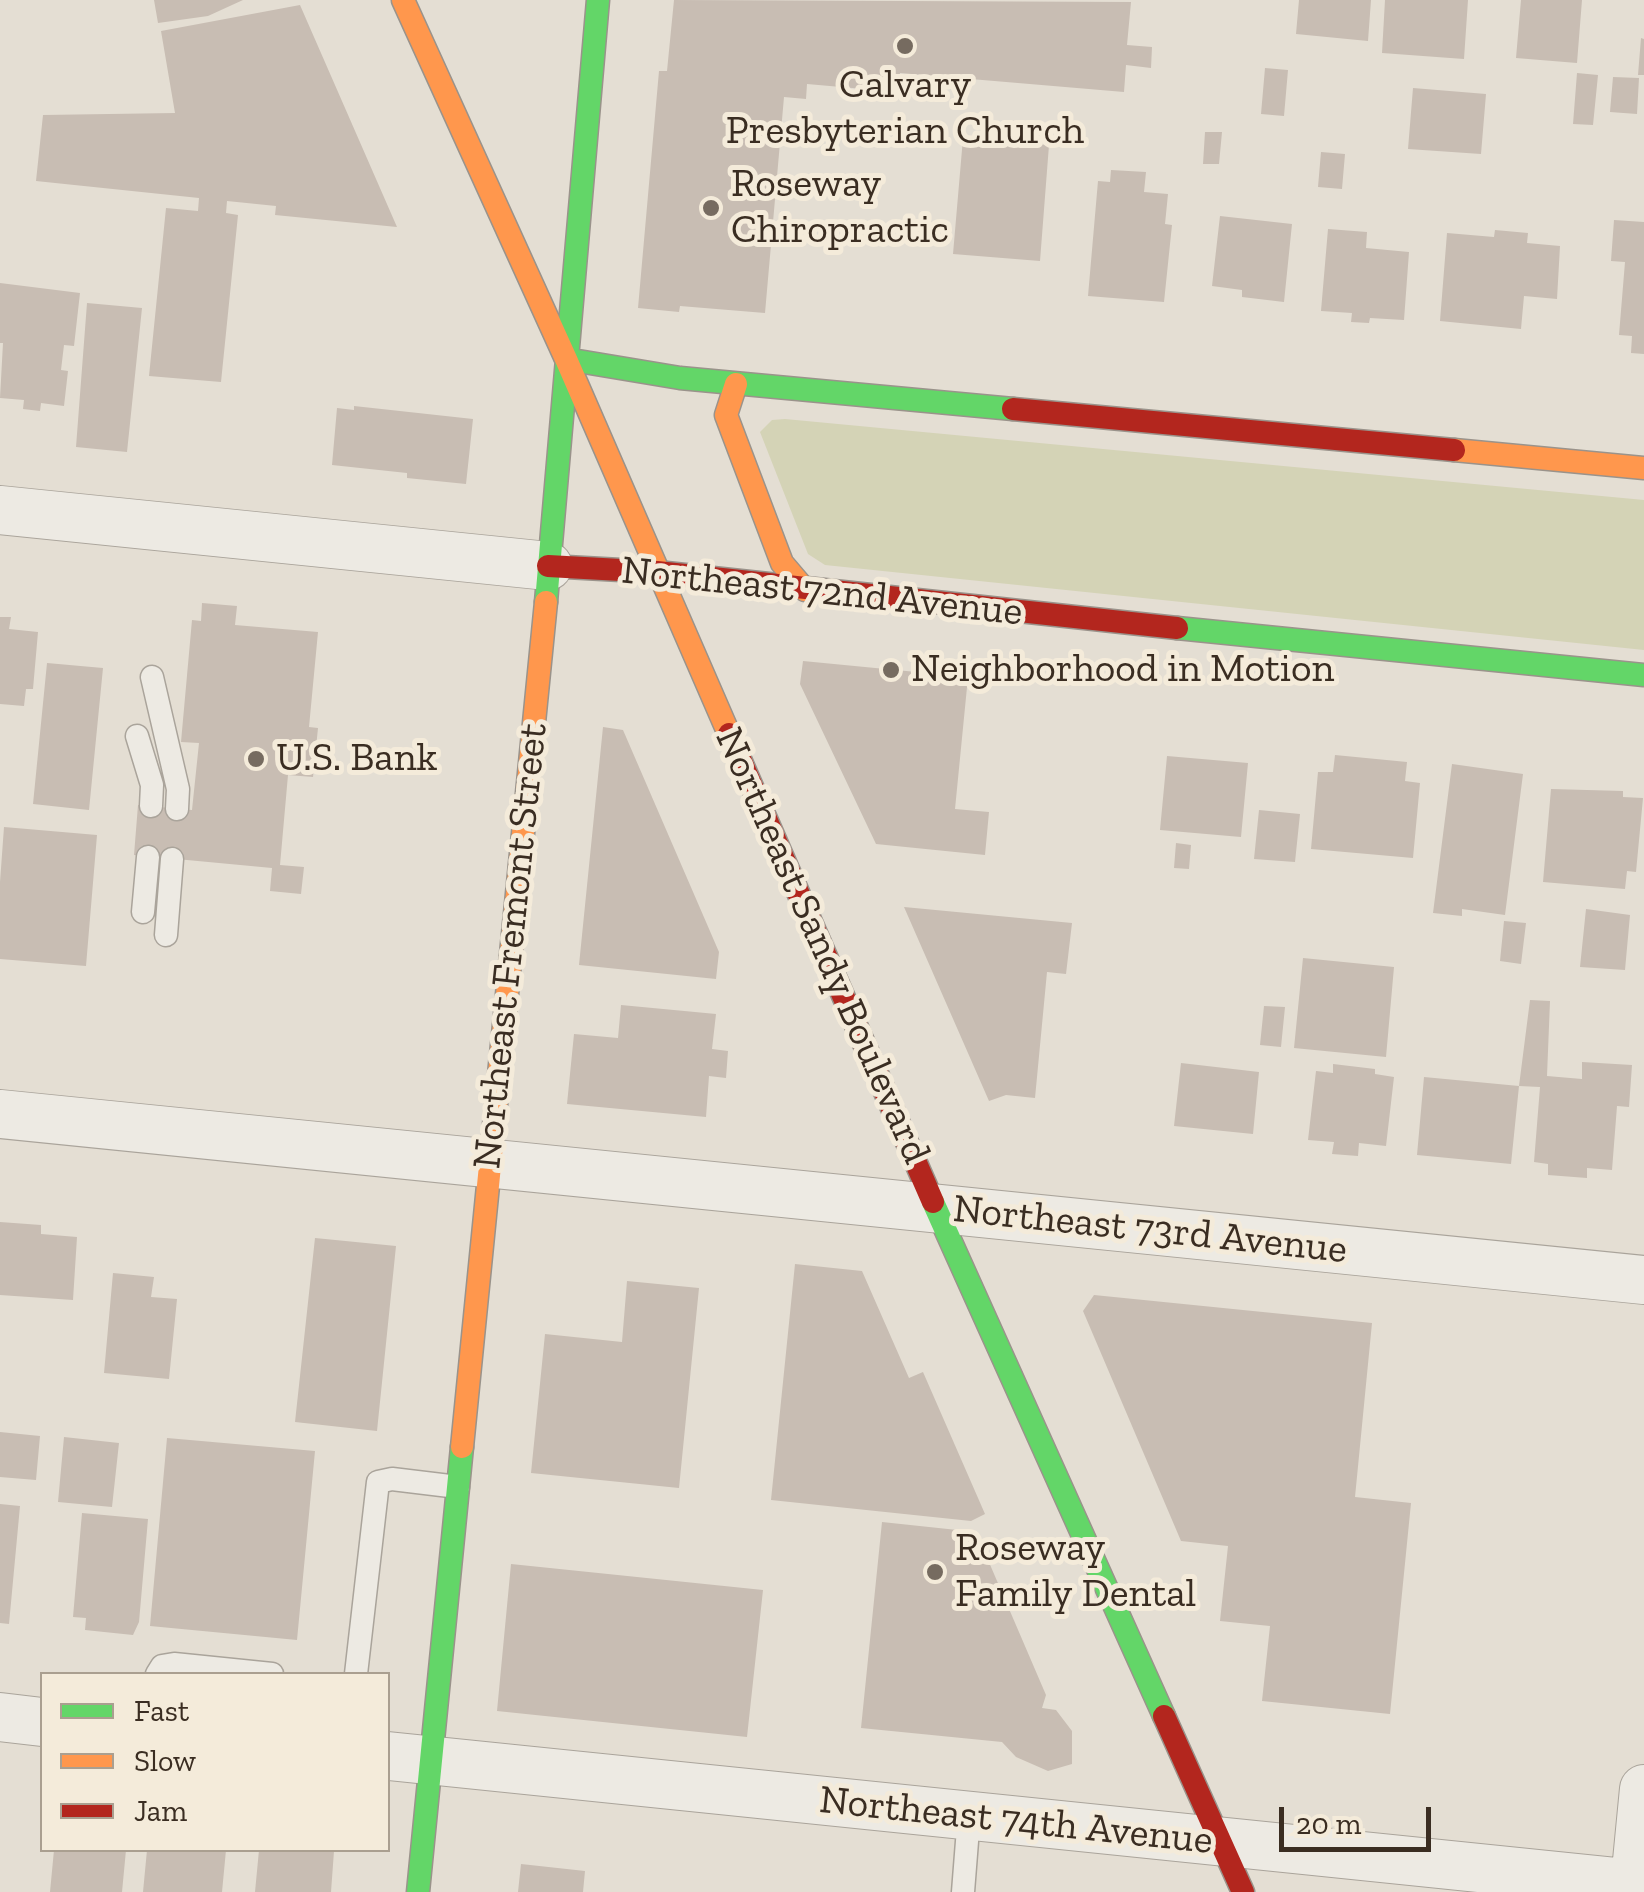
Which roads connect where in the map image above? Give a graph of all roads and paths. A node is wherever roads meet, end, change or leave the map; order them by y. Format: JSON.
{"nodes":[{"id":1,"x":403,"y":0,"type":"edge"},
{"id":2,"x":598,"y":0,"type":"edge"},
{"id":3,"x":566,"y":359,"type":"junction"},
{"id":4,"x":736,"y":384,"type":"junction"},
{"id":5,"x":1644,"y":468,"type":"edge"},
{"id":6,"x":0,"y":510,"type":"edge"},
{"id":7,"x":548,"y":566,"type":"junction"},
{"id":8,"x":658,"y":572,"type":"junction"},
{"id":9,"x":805,"y":590,"type":"junction"},
{"id":10,"x":1644,"y":675,"type":"edge"},
{"id":11,"x":152,"y":677,"type":"dead end"},
{"id":12,"x":137,"y":736,"type":"dead end"},
{"id":13,"x":152,"y":806,"type":"dead end"},
{"id":14,"x":177,"y":808,"type":"dead end"},
{"id":15,"x":148,"y":857,"type":"dead end"},
{"id":16,"x":172,"y":859,"type":"dead end"},
{"id":17,"x":143,"y":912,"type":"dead end"},
{"id":18,"x":166,"y":934,"type":"dead end"},
{"id":19,"x":0,"y":1114,"type":"edge"},
{"id":20,"x":488,"y":1163,"type":"junction"},
{"id":21,"x":936,"y":1208,"type":"junction"},
{"id":22,"x":1644,"y":1280,"type":"edge"},
{"id":23,"x":458,"y":1487,"type":"junction"},
{"id":24,"x":158,"y":1672,"type":"edge"},
{"id":25,"x":252,"y":1672,"type":"edge"},
{"id":26,"x":356,"y":1672,"type":"edge"},
{"id":27,"x":0,"y":1717,"type":"edge"},
{"id":28,"x":40,"y":1722,"type":"edge"},
{"id":29,"x":409,"y":1758,"type":"edge"},
{"id":30,"x":1644,"y":1789,"type":"edge"},
{"id":31,"x":969,"y":1816,"type":"junction"},
{"id":32,"x":1220,"y":1842,"type":"junction"},
{"id":33,"x":1637,"y":1887,"type":"edge"},
{"id":34,"x":418,"y":1892,"type":"edge"},
{"id":35,"x":963,"y":1892,"type":"edge"},
{"id":36,"x":1242,"y":1892,"type":"edge"}],
"edges":[{"from":1,"to":3,"type":"street","name":"Northeast Sandy Boulevard"},
{"from":2,"to":3,"type":"street","name":"Northeast Fremont Street"},
{"from":3,"to":4,"type":"street"},
{"from":3,"to":7,"type":"street","name":"Northeast Fremont Street"},
{"from":3,"to":8,"type":"street","name":"Northeast Sandy Boulevard"},
{"from":4,"to":5,"type":"street"},
{"from":4,"to":9,"type":"street"},
{"from":6,"to":7,"type":"street","name":"Northeast 72nd Avenue"},
{"from":7,"to":8,"type":"street","name":"Northeast 72nd Avenue"},
{"from":7,"to":20,"type":"street","name":"Northeast Fremont Street"},
{"from":8,"to":9,"type":"street","name":"Northeast 72nd Avenue"},
{"from":8,"to":21,"type":"street","name":"Northeast Sandy Boulevard"},
{"from":9,"to":10,"type":"street","name":"Northeast 72nd Avenue"},
{"from":11,"to":14,"type":"lane"},
{"from":12,"to":13,"type":"lane"},
{"from":15,"to":17,"type":"lane"},
{"from":16,"to":18,"type":"lane"},
{"from":19,"to":20,"type":"street","name":"Northeast 73rd Avenue"},
{"from":20,"to":21,"type":"street","name":"Northeast 73rd Avenue"},
{"from":20,"to":23,"type":"street","name":"Northeast Fremont Street"},
{"from":21,"to":22,"type":"street","name":"Northeast 73rd Avenue"},
{"from":21,"to":32,"type":"street","name":"Northeast Sandy Boulevard"},
{"from":23,"to":26,"type":"lane"},
{"from":23,"to":29,"type":"street","name":"Northeast Fremont Street"},
{"from":24,"to":25,"type":"lane"},
{"from":27,"to":28,"type":"street"},
{"from":29,"to":31,"type":"street","name":"Northeast 74th Avenue"},
{"from":29,"to":34,"type":"street","name":"Northeast Fremont Street"},
{"from":30,"to":33,"type":"street"},
{"from":31,"to":32,"type":"street","name":"Northeast 74th Avenue"},
{"from":31,"to":35,"type":"lane"},
{"from":32,"to":33,"type":"street","name":"Northeast 74th Avenue"},
{"from":32,"to":36,"type":"street","name":"Northeast Sandy Boulevard"}]}
